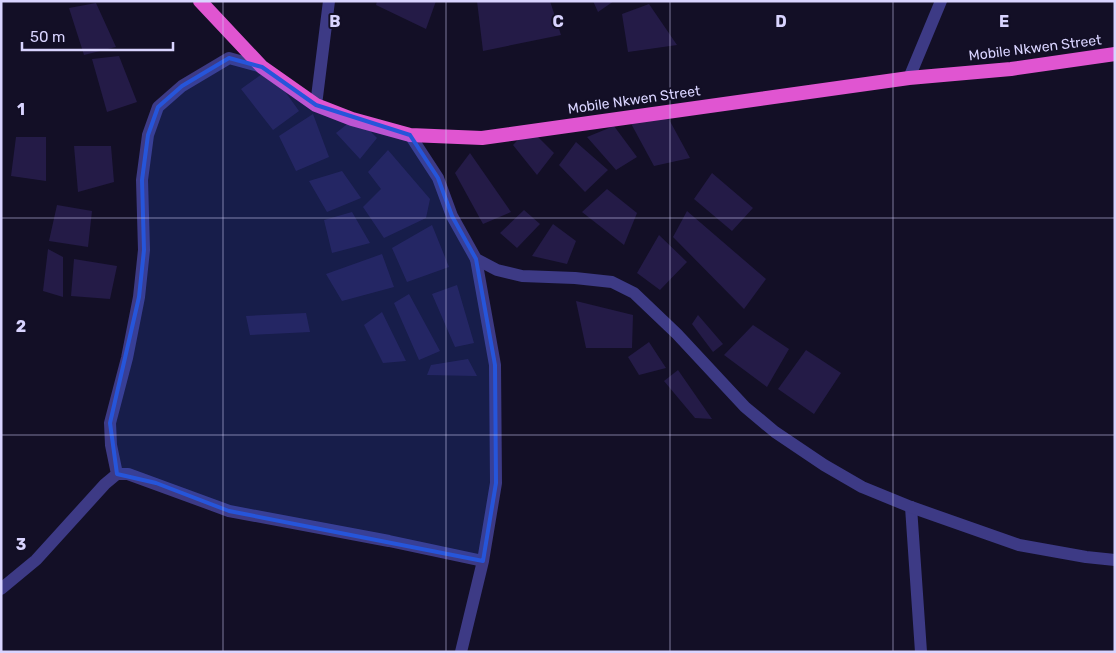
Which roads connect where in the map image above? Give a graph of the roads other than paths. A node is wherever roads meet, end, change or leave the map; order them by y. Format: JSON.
{"nodes":[{"id":1,"x":200,"y":1,"type":"edge"},
{"id":2,"x":329,"y":1,"type":"edge"},
{"id":3,"x":941,"y":1,"type":"edge"},
{"id":4,"x":1115,"y":54,"type":"edge"},
{"id":5,"x":262,"y":67,"type":"junction"},
{"id":6,"x":909,"y":78,"type":"junction"},
{"id":7,"x":316,"y":105,"type":"junction"},
{"id":8,"x":410,"y":135,"type":"junction"},
{"id":9,"x":476,"y":259,"type":"junction"},
{"id":10,"x":118,"y":474,"type":"junction"},
{"id":11,"x":911,"y":507,"type":"junction"},
{"id":12,"x":1115,"y":560,"type":"edge"},
{"id":13,"x":484,"y":561,"type":"junction"},
{"id":14,"x":1,"y":589,"type":"edge"},
{"id":15,"x":461,"y":652,"type":"edge"},
{"id":16,"x":921,"y":652,"type":"edge"}],
"edges":[{"from":1,"to":5,"type":"highway","name":"Mobile Nkwen Street"},
{"from":2,"to":7,"type":"street"},
{"from":3,"to":6,"type":"street"},
{"from":4,"to":6,"type":"highway","name":"Mobile Nkwen Street"},
{"from":5,"to":7,"type":"highway","name":"Mobile Nkwen Street"},
{"from":5,"to":10,"type":"street"},
{"from":6,"to":8,"type":"highway","name":"Mobile Nkwen Street"},
{"from":7,"to":8,"type":"highway","name":"Mobile Nkwen Street"},
{"from":8,"to":9,"type":"street"},
{"from":9,"to":11,"type":"street"},
{"from":9,"to":13,"type":"street"},
{"from":10,"to":13,"type":"street"},
{"from":10,"to":14,"type":"street"},
{"from":11,"to":12,"type":"street"},
{"from":11,"to":16,"type":"street"},
{"from":13,"to":15,"type":"street"}]}
